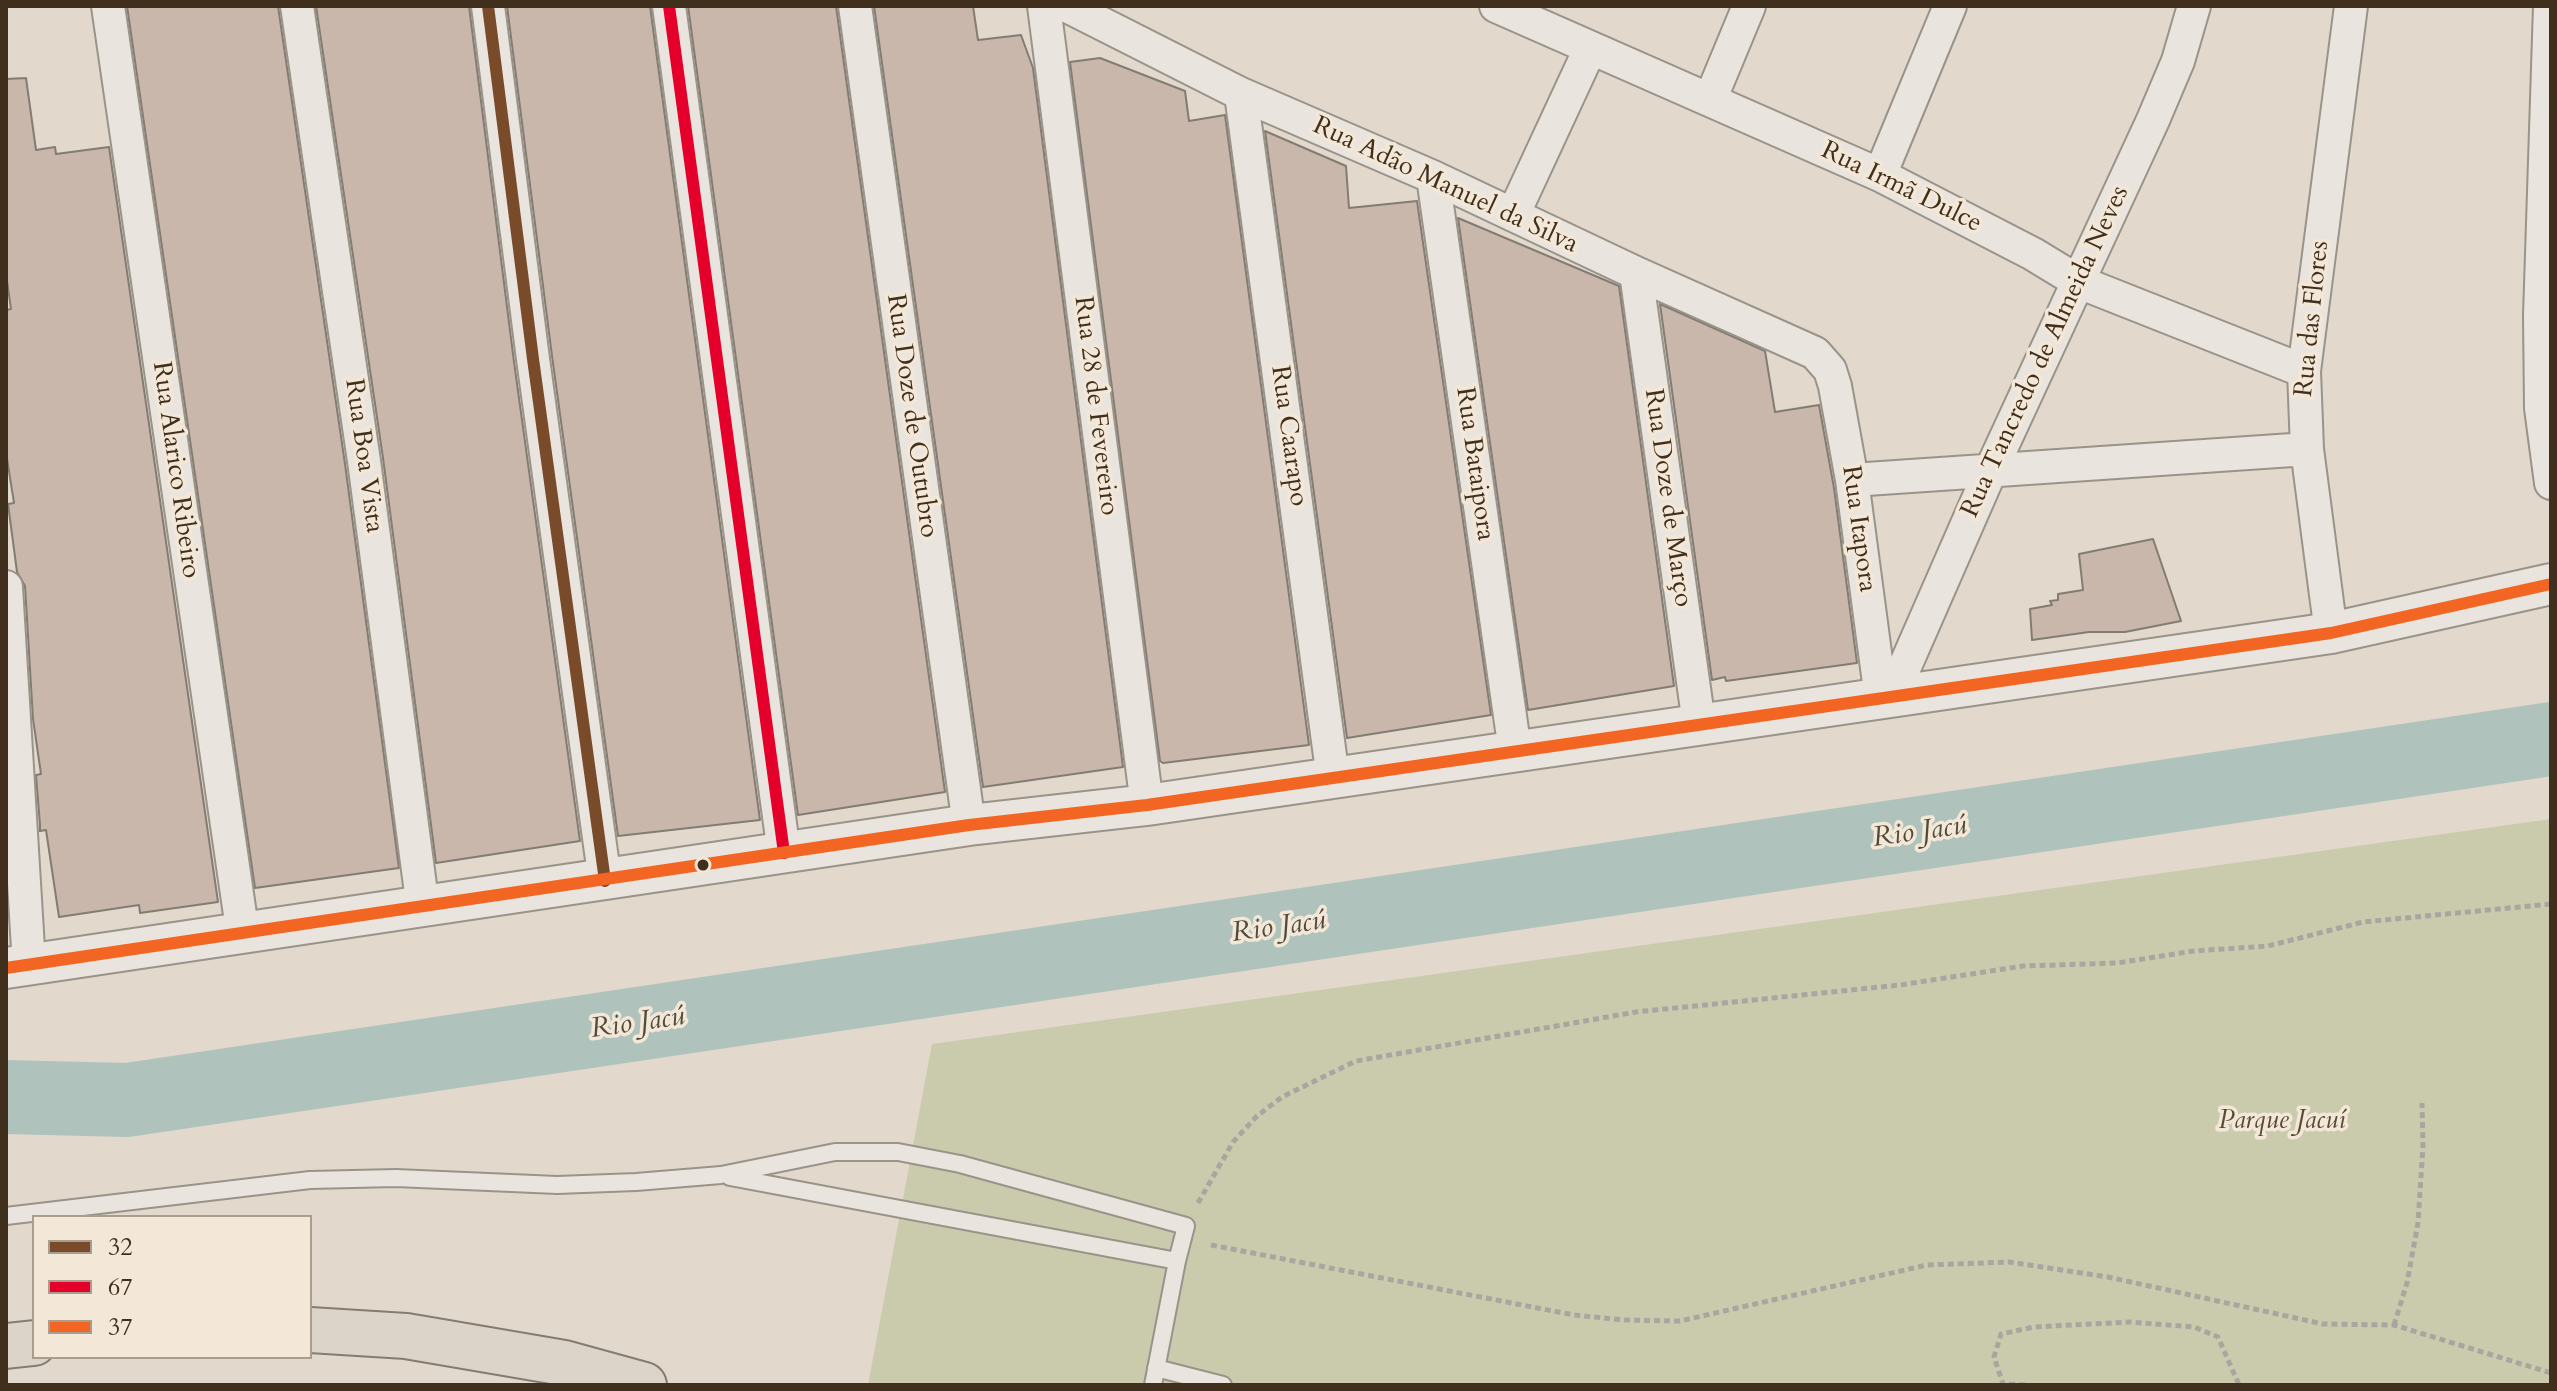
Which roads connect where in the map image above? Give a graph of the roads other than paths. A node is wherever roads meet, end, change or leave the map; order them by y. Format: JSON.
{"nodes":[{"id":1,"x":108,"y":6,"type":"edge"},
{"id":2,"x":297,"y":6,"type":"edge"},
{"id":3,"x":488,"y":6,"type":"edge"},
{"id":4,"x":669,"y":6,"type":"edge"},
{"id":5,"x":855,"y":6,"type":"edge"},
{"id":6,"x":1044,"y":6,"type":"edge"},
{"id":7,"x":1067,"y":6,"type":"edge"},
{"id":8,"x":1496,"y":6,"type":"edge"},
{"id":9,"x":1749,"y":6,"type":"edge"},
{"id":10,"x":1950,"y":6,"type":"edge"},
{"id":11,"x":2194,"y":6,"type":"edge"},
{"id":12,"x":2351,"y":6,"type":"edge"},
{"id":13,"x":2550,"y":6,"type":"edge"},
{"id":14,"x":1542,"y":16,"type":"edge"},
{"id":15,"x":1590,"y":49,"type":"junction"},
{"id":16,"x":1241,"y":94,"type":"junction"},
{"id":17,"x":1710,"y":100,"type":"junction"},
{"id":18,"x":1880,"y":175,"type":"junction"},
{"id":19,"x":1433,"y":177,"type":"junction"},
{"id":20,"x":1513,"y":215,"type":"junction"},
{"id":21,"x":1636,"y":273,"type":"junction"},
{"id":22,"x":2079,"y":282,"type":"junction"},
{"id":23,"x":1825,"y":362,"type":"joint"},
{"id":24,"x":2304,"y":371,"type":"junction"},
{"id":25,"x":2307,"y":449,"type":"junction"},
{"id":26,"x":1990,"y":472,"type":"junction"},
{"id":27,"x":1852,"y":480,"type":"junction"},
{"id":28,"x":2551,"y":483,"type":"edge"},
{"id":29,"x":2551,"y":584,"type":"edge"},
{"id":30,"x":6,"y":587,"type":"edge"},
{"id":31,"x":2331,"y":633,"type":"junction"},
{"id":32,"x":1886,"y":697,"type":"junction"},
{"id":33,"x":1699,"y":724,"type":"junction"},
{"id":34,"x":1515,"y":751,"type":"junction"},
{"id":35,"x":1333,"y":778,"type":"junction"},
{"id":36,"x":1147,"y":805,"type":"junction"},
{"id":37,"x":969,"y":825,"type":"junction"},
{"id":38,"x":784,"y":853,"type":"junction"},
{"id":39,"x":605,"y":881,"type":"junction"},
{"id":40,"x":423,"y":908,"type":"junction"},
{"id":41,"x":243,"y":935,"type":"junction"},
{"id":42,"x":18,"y":966,"type":"edge"},
{"id":43,"x":721,"y":1175,"type":"junction"},
{"id":44,"x":6,"y":1216,"type":"edge"},
{"id":45,"x":1177,"y":1261,"type":"junction"},
{"id":46,"x":312,"y":1330,"type":"edge"},
{"id":47,"x":32,"y":1343,"type":"edge"},
{"id":48,"x":6,"y":1346,"type":"edge"},
{"id":49,"x":1154,"y":1377,"type":"edge"},
{"id":50,"x":644,"y":1385,"type":"edge"},
{"id":51,"x":1223,"y":1385,"type":"edge"}],
"edges":[{"from":1,"to":41,"type":"street","name":"Rua Alarico Ribeiro"},
{"from":2,"to":40,"type":"street","name":"Rua Boa Vista"},
{"from":3,"to":39,"type":"street"},
{"from":4,"to":38,"type":"street"},
{"from":5,"to":37,"type":"street","name":"Rua Doze de Outubro"},
{"from":6,"to":36,"type":"street","name":"Rua 28 de Fevereiro"},
{"from":7,"to":16,"type":"street","name":"Rua Adão Manuel da Silva"},
{"from":8,"to":14,"type":"street","name":"Rua Irmã Dulce"},
{"from":9,"to":17,"type":"street"},
{"from":10,"to":18,"type":"street"},
{"from":11,"to":22,"type":"street","name":"Rua Tancredo de Almeida Neves"},
{"from":12,"to":24,"type":"street","name":"Rua das Flores"},
{"from":13,"to":28,"type":"street"},
{"from":14,"to":15,"type":"street","name":"Rua Irmã Dulce"},
{"from":15,"to":17,"type":"street","name":"Rua Irmã Dulce"},
{"from":15,"to":20,"type":"street"},
{"from":16,"to":19,"type":"street","name":"Rua Adão Manuel da Silva"},
{"from":16,"to":35,"type":"street","name":"Rua Caarapo"},
{"from":17,"to":18,"type":"street","name":"Rua Irmã Dulce"},
{"from":18,"to":22,"type":"street","name":"Rua Irmã Dulce"},
{"from":19,"to":20,"type":"street","name":"Rua Adão Manuel da Silva"},
{"from":19,"to":34,"type":"street","name":"Rua Bataipora"},
{"from":20,"to":21,"type":"street","name":"Rua Adão Manuel da Silva"},
{"from":21,"to":23,"type":"street","name":"Rua Adão Manuel da Silva"},
{"from":21,"to":33,"type":"street","name":"Rua Doze de Março"},
{"from":22,"to":24,"type":"street","name":"Rua Irmã Dulce"},
{"from":22,"to":26,"type":"street","name":"Rua Tancredo de Almeida Neves"},
{"from":23,"to":27,"type":"street","name":"Rua Itapora"},
{"from":24,"to":25,"type":"street","name":"Rua das Flores"},
{"from":25,"to":26,"type":"street"},
{"from":25,"to":31,"type":"street","name":"Rua das Flores"},
{"from":26,"to":27,"type":"street"},
{"from":26,"to":32,"type":"street","name":"Rua Tancredo de Almeida Neves"},
{"from":27,"to":32,"type":"street","name":"Rua Itapora"},
{"from":29,"to":31,"type":"street"},
{"from":30,"to":42,"type":"street"},
{"from":31,"to":32,"type":"street"},
{"from":32,"to":33,"type":"street"},
{"from":33,"to":34,"type":"street"},
{"from":34,"to":35,"type":"street"},
{"from":35,"to":36,"type":"street"},
{"from":36,"to":37,"type":"street"},
{"from":37,"to":38,"type":"street"},
{"from":38,"to":39,"type":"street"},
{"from":39,"to":40,"type":"street"},
{"from":40,"to":41,"type":"street"},
{"from":41,"to":42,"type":"street"},
{"from":43,"to":44,"type":"lane"},
{"from":43,"to":45,"type":"lane"},
{"from":43,"to":45,"type":"lane"},
{"from":45,"to":49,"type":"lane"},
{"from":46,"to":50,"type":"highway"},
{"from":47,"to":48,"type":"highway"},
{"from":49,"to":51,"type":"lane"}]}
